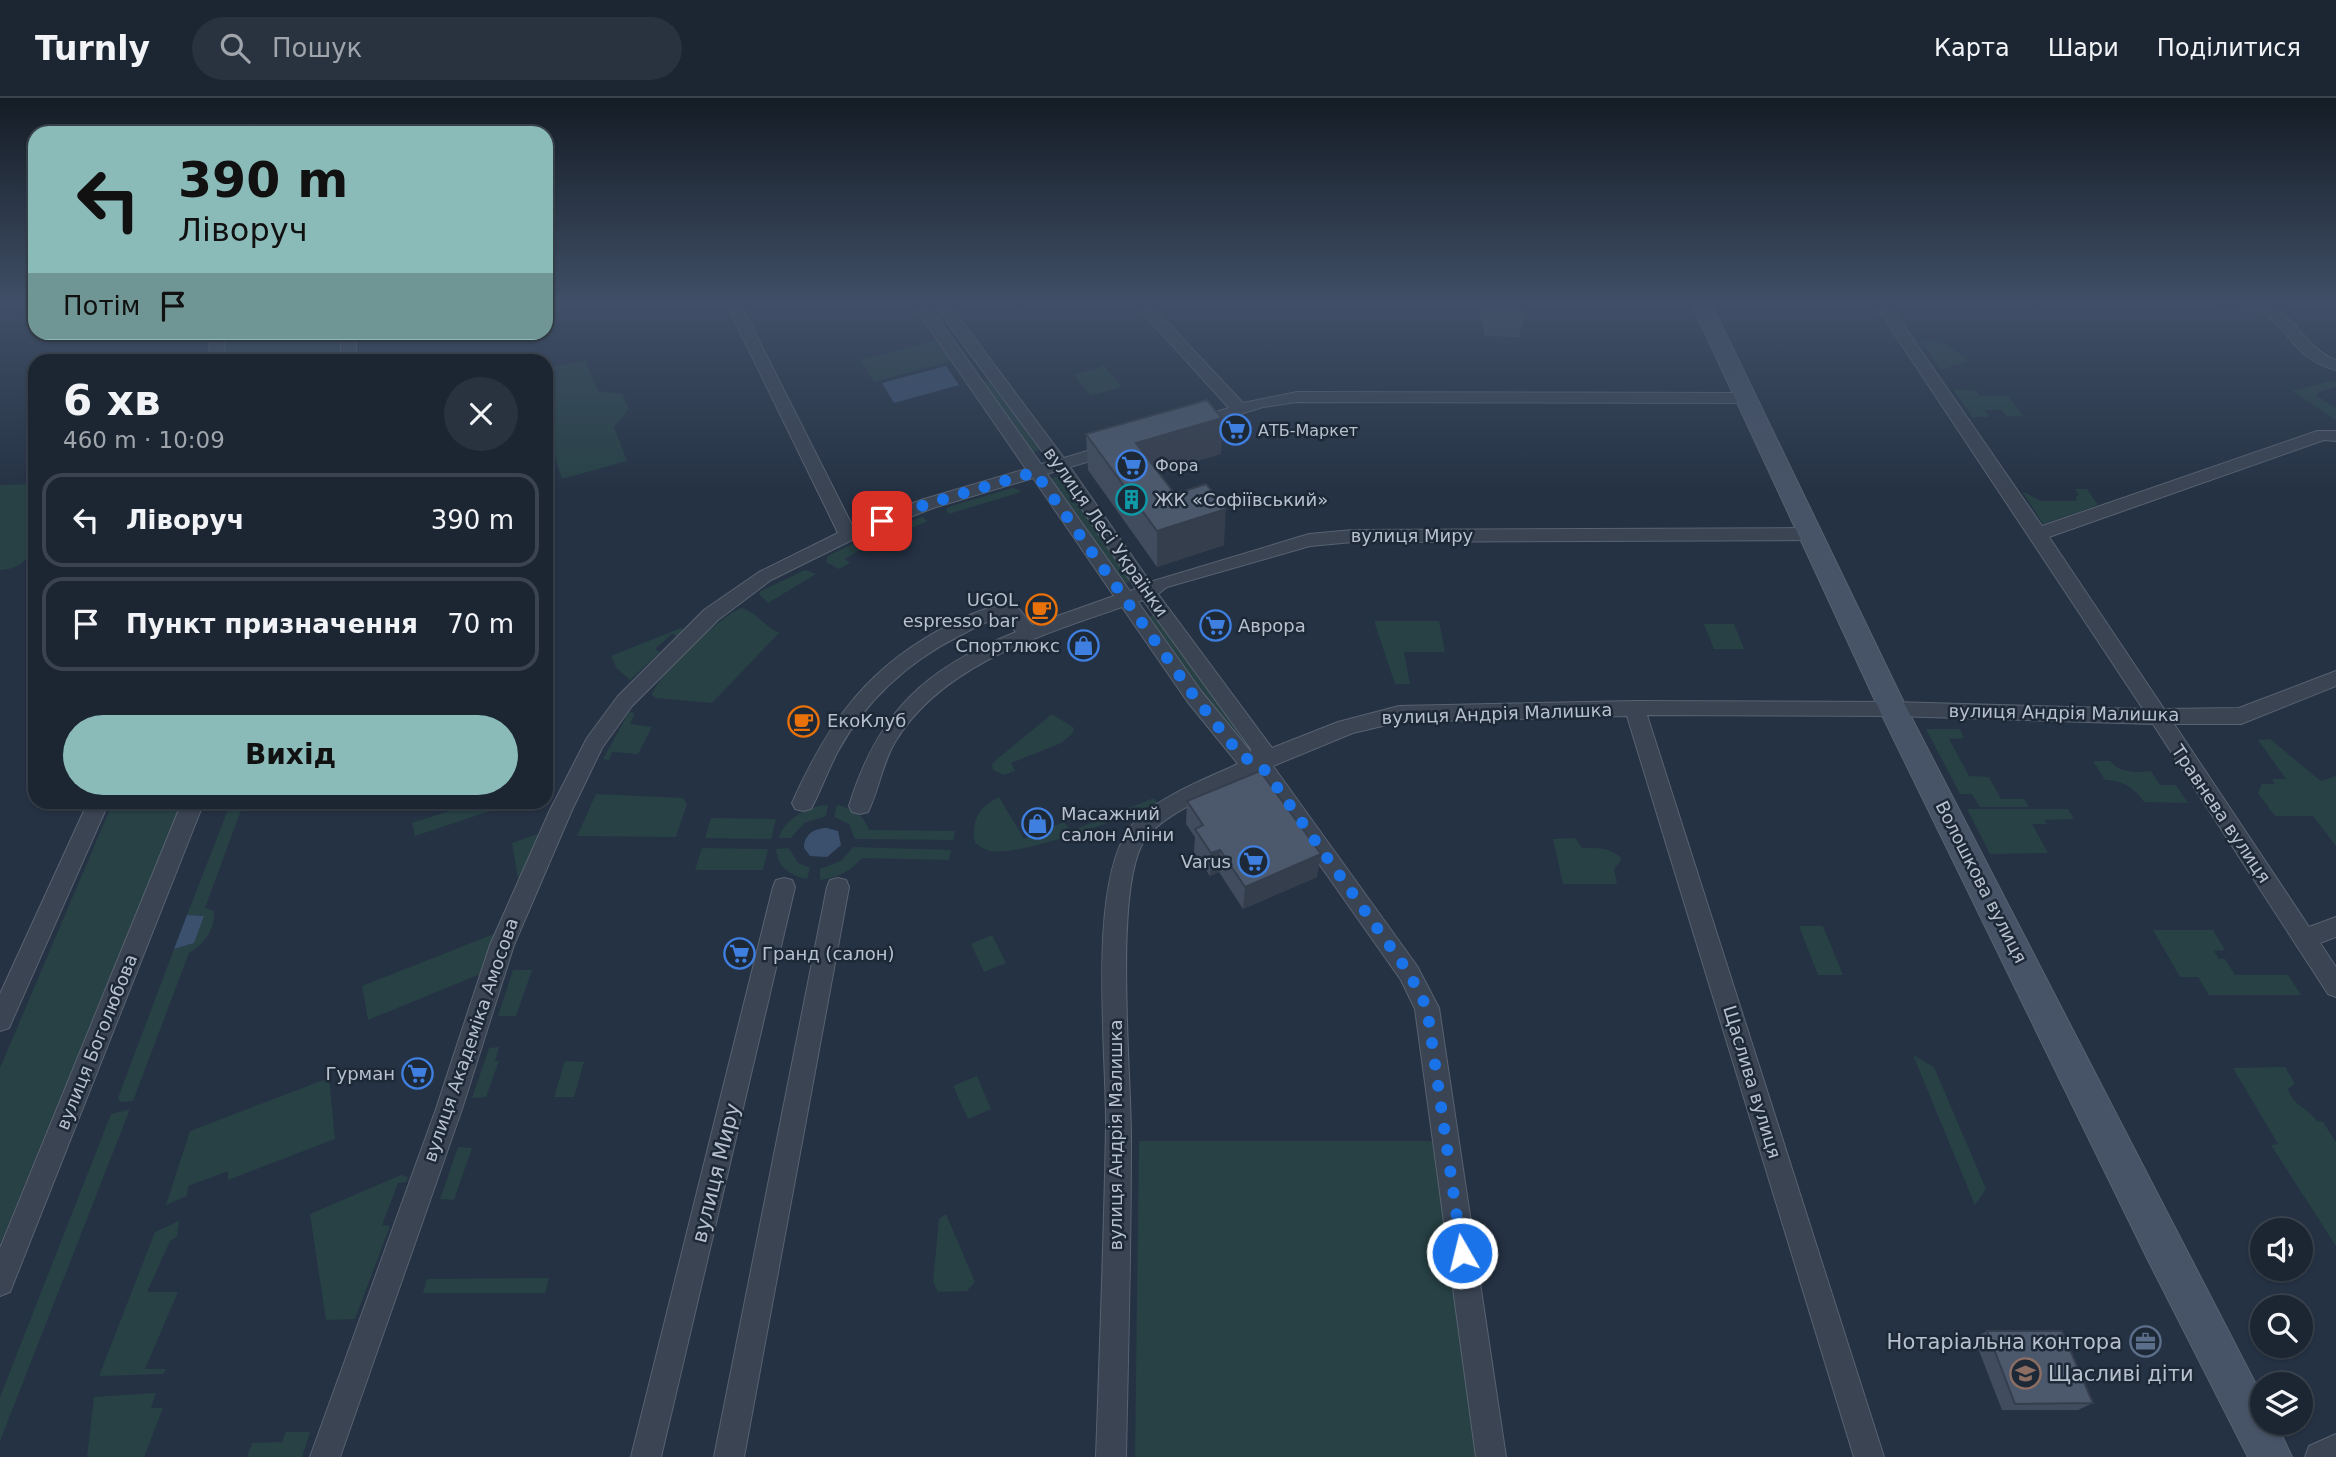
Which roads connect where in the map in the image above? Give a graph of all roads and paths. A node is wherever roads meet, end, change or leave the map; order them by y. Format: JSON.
{"nodes":[{"id":1,"x":765,"y":366,"type":"edge"},
{"id":2,"x":962,"y":366,"type":"edge"},
{"id":3,"x":986,"y":366,"type":"edge"},
{"id":4,"x":1200,"y":366,"type":"edge"},
{"id":5,"x":1732,"y":366,"type":"edge"},
{"id":6,"x":1924,"y":366,"type":"edge"},
{"id":7,"x":991,"y":373,"type":"junction"},
{"id":8,"x":970,"y":378,"type":"junction"},
{"id":9,"x":1747,"y":398,"type":"junction"},
{"id":10,"x":1239,"y":409,"type":"junction"},
{"id":11,"x":1174,"y":429,"type":"edge"},
{"id":12,"x":2336,"y":436,"type":"edge"},
{"id":13,"x":1135,"y":441,"type":"edge"},
{"id":14,"x":1060,"y":464,"type":"junction"},
{"id":15,"x":1035,"y":472,"type":"junction"},
{"id":16,"x":848,"y":534,"type":"junction"},
{"id":17,"x":1812,"y":534,"type":"junction"},
{"id":18,"x":2038,"y":534,"type":"junction"},
{"id":19,"x":1147,"y":592,"type":"junction"},
{"id":20,"x":1126,"y":600,"type":"junction"},
{"id":21,"x":1030,"y":635,"type":"junction"},
{"id":22,"x":2336,"y":678,"type":"edge"},
{"id":23,"x":1635,"y":708,"type":"junction"},
{"id":24,"x":1893,"y":709,"type":"junction"},
{"id":25,"x":2157,"y":717,"type":"junction"},
{"id":26,"x":1259,"y":763,"type":"junction"},
{"id":27,"x":803,"y":803,"type":"dead end"},
{"id":28,"x":860,"y":806,"type":"dead end"},
{"id":29,"x":95,"y":809,"type":"edge"},
{"id":30,"x":190,"y":809,"type":"edge"},
{"id":31,"x":784,"y":887,"type":"dead end"},
{"id":32,"x":838,"y":887,"type":"dead end"},
{"id":33,"x":2336,"y":927,"type":"edge"},
{"id":34,"x":2304,"y":939,"type":"junction"},
{"id":35,"x":2336,"y":987,"type":"edge"},
{"id":36,"x":0,"y":1020,"type":"edge"},
{"id":37,"x":0,"y":1282,"type":"edge"},
{"id":38,"x":2336,"y":1449,"type":"edge"},
{"id":39,"x":325,"y":1457,"type":"edge"},
{"id":40,"x":646,"y":1457,"type":"edge"},
{"id":41,"x":729,"y":1457,"type":"edge"},
{"id":42,"x":1111,"y":1457,"type":"edge"},
{"id":43,"x":1491,"y":1457,"type":"edge"},
{"id":44,"x":1869,"y":1457,"type":"edge"},
{"id":45,"x":2271,"y":1457,"type":"edge"},
{"id":46,"x":2320,"y":1457,"type":"edge"}],
"edges":[{"from":1,"to":16,"type":"street"},
{"from":2,"to":8,"type":"street","name":"вулиця Лесі Українки"},
{"from":3,"to":7,"type":"street","name":"вулиця Лесі Українки"},
{"from":4,"to":10,"type":"street"},
{"from":5,"to":9,"type":"street","name":"Волошкова вулиця"},
{"from":6,"to":18,"type":"street","name":"Травнева вулиця"},
{"from":7,"to":8,"type":"street"},
{"from":7,"to":14,"type":"street","name":"вулиця Лесі Українки"},
{"from":8,"to":15,"type":"street","name":"вулиця Лесі Українки"},
{"from":9,"to":10,"type":"street"},
{"from":9,"to":17,"type":"street","name":"Волошкова вулиця"},
{"from":10,"to":11,"type":"street"},
{"from":12,"to":18,"type":"street"},
{"from":13,"to":14,"type":"street","name":"вулиця Академіка Амосова"},
{"from":14,"to":15,"type":"street","name":"вулиця Академіка Амосова"},
{"from":14,"to":19,"type":"street","name":"вулиця Лесі Українки"},
{"from":15,"to":16,"type":"street","name":"вулиця Академіка Амосова"},
{"from":15,"to":20,"type":"street","name":"вулиця Лесі Українки"},
{"from":16,"to":39,"type":"street","name":"вулиця Академіка Амосова"},
{"from":17,"to":19,"type":"street","name":"вулиця Миру"},
{"from":17,"to":24,"type":"street","name":"Волошкова вулиця"},
{"from":18,"to":25,"type":"street","name":"Травнева вулиця"},
{"from":19,"to":20,"type":"street","name":"вулиця Миру"},
{"from":19,"to":26,"type":"street","name":"вулиця Лесі Українки"},
{"from":20,"to":21,"type":"street","name":"вулиця Миру"},
{"from":20,"to":26,"type":"street","name":"вулиця Лесі Українки"},
{"from":21,"to":27,"type":"street"},
{"from":21,"to":28,"type":"street","name":"вулиця Миру"},
{"from":22,"to":25,"type":"street","name":"вулиця Андрія Малишка"},
{"from":23,"to":24,"type":"street","name":"вулиця Андрія Малишка"},
{"from":23,"to":26,"type":"street","name":"вулиця Андрія Малишка"},
{"from":23,"to":44,"type":"street","name":"Щаслива вулиця"},
{"from":24,"to":25,"type":"street","name":"вулиця Андрія Малишка"},
{"from":24,"to":45,"type":"street","name":"Волошкова вулиця"},
{"from":25,"to":34,"type":"street","name":"Травнева вулиця"},
{"from":26,"to":42,"type":"street","name":"вулиця Андрія Малишка"},
{"from":26,"to":43,"type":"street","name":"вулиця Лесі Українки"},
{"from":29,"to":36,"type":"street"},
{"from":30,"to":37,"type":"street","name":"вулиця Боголюбова"},
{"from":31,"to":40,"type":"street","name":"вулиця Миру"},
{"from":32,"to":41,"type":"street"},
{"from":33,"to":34,"type":"street"},
{"from":34,"to":35,"type":"street","name":"Травнева вулиця"},
{"from":38,"to":46,"type":"street"}]}
